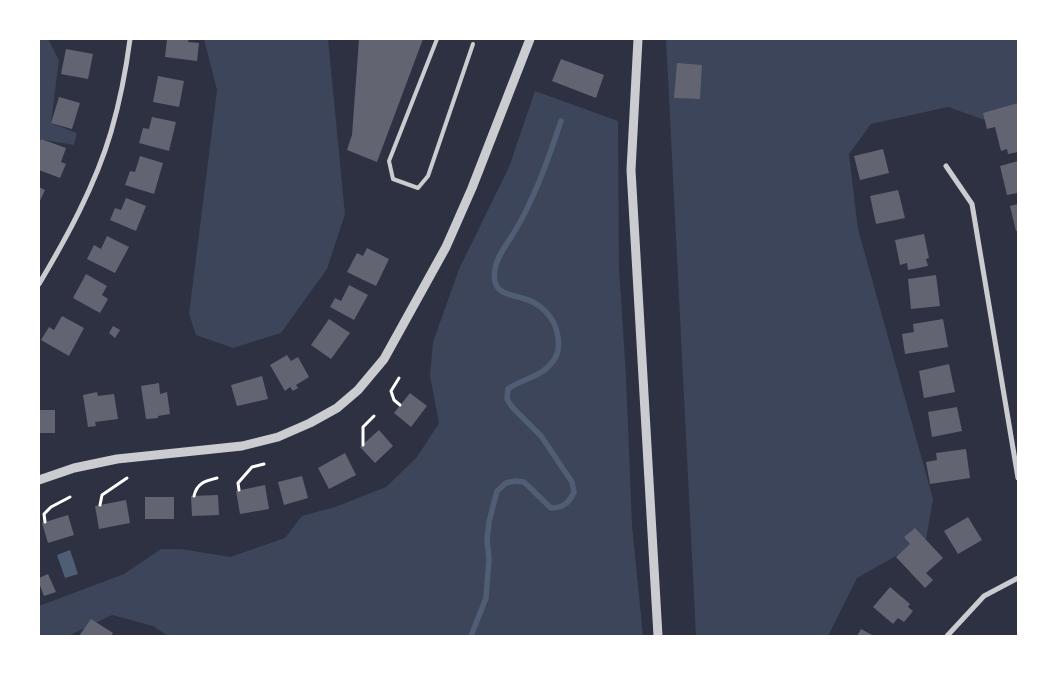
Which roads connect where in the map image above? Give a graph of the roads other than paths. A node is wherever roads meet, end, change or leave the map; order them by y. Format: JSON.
{"nodes":[{"id":1,"x":130,"y":39,"type":"edge"},
{"id":2,"x":437,"y":39,"type":"edge"},
{"id":3,"x":530,"y":39,"type":"edge"},
{"id":4,"x":638,"y":39,"type":"edge"},
{"id":5,"x":473,"y":44,"type":"dead end"},
{"id":6,"x":946,"y":166,"type":"dead end"},
{"id":7,"x":39,"y":284,"type":"edge"},
{"id":8,"x":1018,"y":478,"type":"edge"},
{"id":9,"x":39,"y":480,"type":"edge"},
{"id":10,"x":1018,"y":578,"type":"edge"},
{"id":11,"x":658,"y":636,"type":"edge"},
{"id":12,"x":947,"y":636,"type":"edge"}],
"edges":[{"from":1,"to":7,"type":"street"},
{"from":2,"to":5,"type":"lane"},
{"from":3,"to":9,"type":"street"},
{"from":4,"to":11,"type":"street"},
{"from":6,"to":8,"type":"street"},
{"from":10,"to":12,"type":"street"}]}
